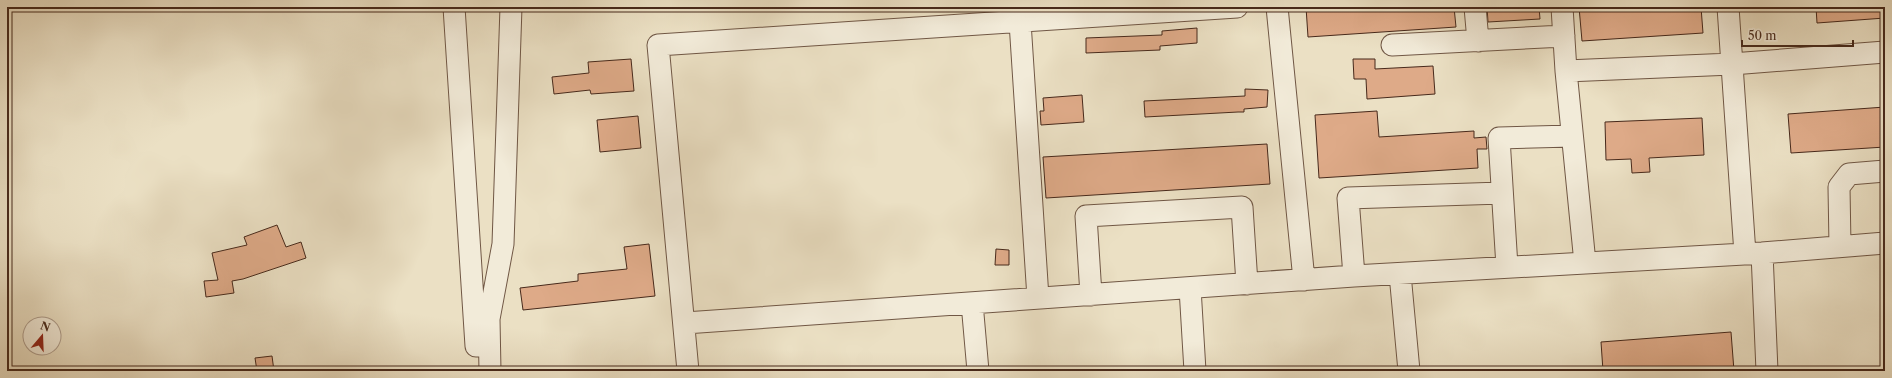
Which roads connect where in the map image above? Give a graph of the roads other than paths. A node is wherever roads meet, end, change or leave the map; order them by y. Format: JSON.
{"nodes":[{"id":1,"x":454,"y":7,"type":"edge"},
{"id":2,"x":512,"y":7,"type":"edge"},
{"id":3,"x":1237,"y":7,"type":"edge"},
{"id":4,"x":1277,"y":7,"type":"edge"},
{"id":5,"x":1475,"y":7,"type":"edge"},
{"id":6,"x":1562,"y":7,"type":"edge"},
{"id":7,"x":1728,"y":7,"type":"edge"},
{"id":8,"x":1020,"y":22,"type":"junction"},
{"id":9,"x":1564,"y":36,"type":"junction"},
{"id":10,"x":1478,"y":41,"type":"junction"},
{"id":11,"x":1392,"y":45,"type":"dead end"},
{"id":12,"x":1885,"y":52,"type":"edge"},
{"id":13,"x":1732,"y":64,"type":"junction"},
{"id":14,"x":1566,"y":71,"type":"junction"},
{"id":15,"x":1572,"y":136,"type":"junction"},
{"id":16,"x":1885,"y":171,"type":"edge"},
{"id":17,"x":1502,"y":193,"type":"junction"},
{"id":18,"x":1885,"y":242,"type":"edge"},
{"id":19,"x":1840,"y":246,"type":"junction"},
{"id":20,"x":1754,"y":253,"type":"junction"},
{"id":21,"x":1585,"y":263,"type":"junction"},
{"id":22,"x":1507,"y":267,"type":"junction"},
{"id":23,"x":1400,"y":274,"type":"junction"},
{"id":24,"x":1354,"y":276,"type":"junction"},
{"id":25,"x":1304,"y":280,"type":"junction"},
{"id":26,"x":1247,"y":284,"type":"junction"},
{"id":27,"x":1190,"y":288,"type":"junction"},
{"id":28,"x":1091,"y":295,"type":"junction"},
{"id":29,"x":1038,"y":298,"type":"junction"},
{"id":30,"x":972,"y":303,"type":"junction"},
{"id":31,"x":685,"y":323,"type":"junction"},
{"id":32,"x":478,"y":371,"type":"edge"},
{"id":33,"x":490,"y":371,"type":"edge"},
{"id":34,"x":688,"y":371,"type":"edge"},
{"id":35,"x":978,"y":371,"type":"edge"},
{"id":36,"x":1196,"y":371,"type":"edge"},
{"id":37,"x":1409,"y":371,"type":"edge"},
{"id":38,"x":1767,"y":371,"type":"edge"}],
"edges":[{"from":1,"to":32,"type":"street"},
{"from":2,"to":33,"type":"street"},
{"from":3,"to":8,"type":"street"},
{"from":4,"to":25,"type":"street"},
{"from":5,"to":10,"type":"street"},
{"from":6,"to":9,"type":"street"},
{"from":7,"to":13,"type":"street"},
{"from":8,"to":29,"type":"street"},
{"from":8,"to":31,"type":"street"},
{"from":9,"to":10,"type":"street"},
{"from":9,"to":14,"type":"street"},
{"from":10,"to":11,"type":"street"},
{"from":12,"to":13,"type":"street"},
{"from":13,"to":14,"type":"street"},
{"from":13,"to":20,"type":"street"},
{"from":14,"to":15,"type":"street"},
{"from":15,"to":17,"type":"street"},
{"from":15,"to":21,"type":"street"},
{"from":16,"to":19,"type":"street"},
{"from":17,"to":22,"type":"street"},
{"from":17,"to":24,"type":"street"},
{"from":18,"to":19,"type":"street"},
{"from":19,"to":20,"type":"street"},
{"from":20,"to":21,"type":"street"},
{"from":20,"to":38,"type":"street"},
{"from":21,"to":22,"type":"street"},
{"from":22,"to":23,"type":"street"},
{"from":23,"to":24,"type":"street"},
{"from":23,"to":37,"type":"street"},
{"from":24,"to":25,"type":"street"},
{"from":25,"to":26,"type":"street"},
{"from":26,"to":27,"type":"street"},
{"from":26,"to":28,"type":"street"},
{"from":27,"to":28,"type":"street"},
{"from":27,"to":36,"type":"street"},
{"from":28,"to":29,"type":"street"},
{"from":29,"to":30,"type":"street"},
{"from":30,"to":31,"type":"street"},
{"from":30,"to":35,"type":"street"},
{"from":31,"to":34,"type":"street"}]}
